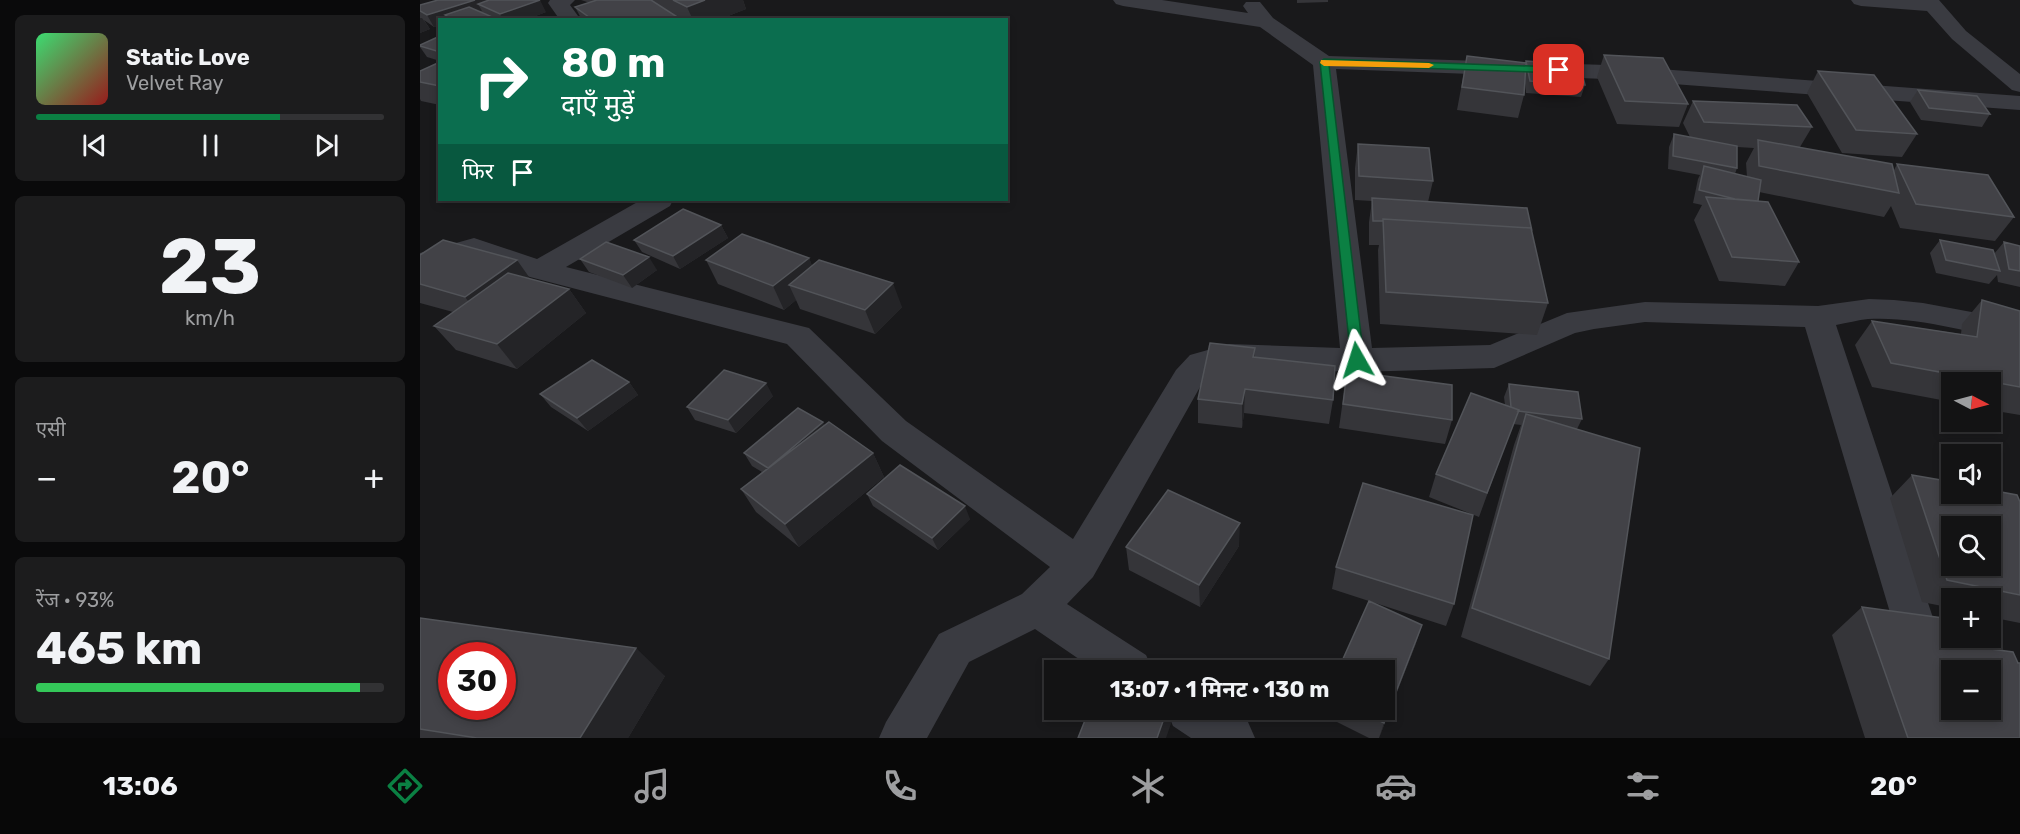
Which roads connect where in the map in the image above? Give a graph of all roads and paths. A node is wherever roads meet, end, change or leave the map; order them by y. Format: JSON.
{"nodes":[{"id":1,"x":1123,"y":0,"type":"edge"},
{"id":2,"x":1249,"y":0,"type":"edge"},
{"id":3,"x":1861,"y":0,"type":"edge"},
{"id":4,"x":559,"y":1,"type":"edge"},
{"id":5,"x":1930,"y":2,"type":"edge"},
{"id":6,"x":570,"y":18,"type":"edge"},
{"id":7,"x":1266,"y":22,"type":"junction"},
{"id":8,"x":1324,"y":62,"type":"junction"},
{"id":9,"x":2020,"y":85,"type":"edge"},
{"id":10,"x":2020,"y":103,"type":"edge"},
{"id":11,"x":658,"y":201,"type":"edge"},
{"id":12,"x":420,"y":262,"type":"edge"},
{"id":13,"x":540,"y":270,"type":"junction"},
{"id":14,"x":1818,"y":317,"type":"junction"},
{"id":15,"x":2020,"y":332,"type":"edge"},
{"id":16,"x":1357,"y":360,"type":"junction"},
{"id":17,"x":1080,"y":565,"type":"junction"},
{"id":18,"x":1037,"y":607,"type":"junction"},
{"id":19,"x":1918,"y":636,"type":"edge"},
{"id":20,"x":1116,"y":660,"type":"edge"},
{"id":21,"x":1204,"y":720,"type":"edge"},
{"id":22,"x":902,"y":738,"type":"edge"},
{"id":23,"x":1232,"y":738,"type":"edge"}],
"edges":[{"from":1,"to":7,"type":"street"},
{"from":2,"to":7,"type":"street"},
{"from":3,"to":5,"type":"street"},
{"from":4,"to":6,"type":"street"},
{"from":5,"to":9,"type":"street"},
{"from":7,"to":8,"type":"street"},
{"from":8,"to":10,"type":"street"},
{"from":8,"to":16,"type":"street"},
{"from":11,"to":13,"type":"street"},
{"from":12,"to":13,"type":"street"},
{"from":13,"to":17,"type":"street"},
{"from":14,"to":15,"type":"street"},
{"from":14,"to":16,"type":"street"},
{"from":14,"to":19,"type":"street"},
{"from":16,"to":17,"type":"street"},
{"from":17,"to":18,"type":"street"},
{"from":18,"to":20,"type":"street"},
{"from":18,"to":22,"type":"street"},
{"from":21,"to":23,"type":"street"}]}
